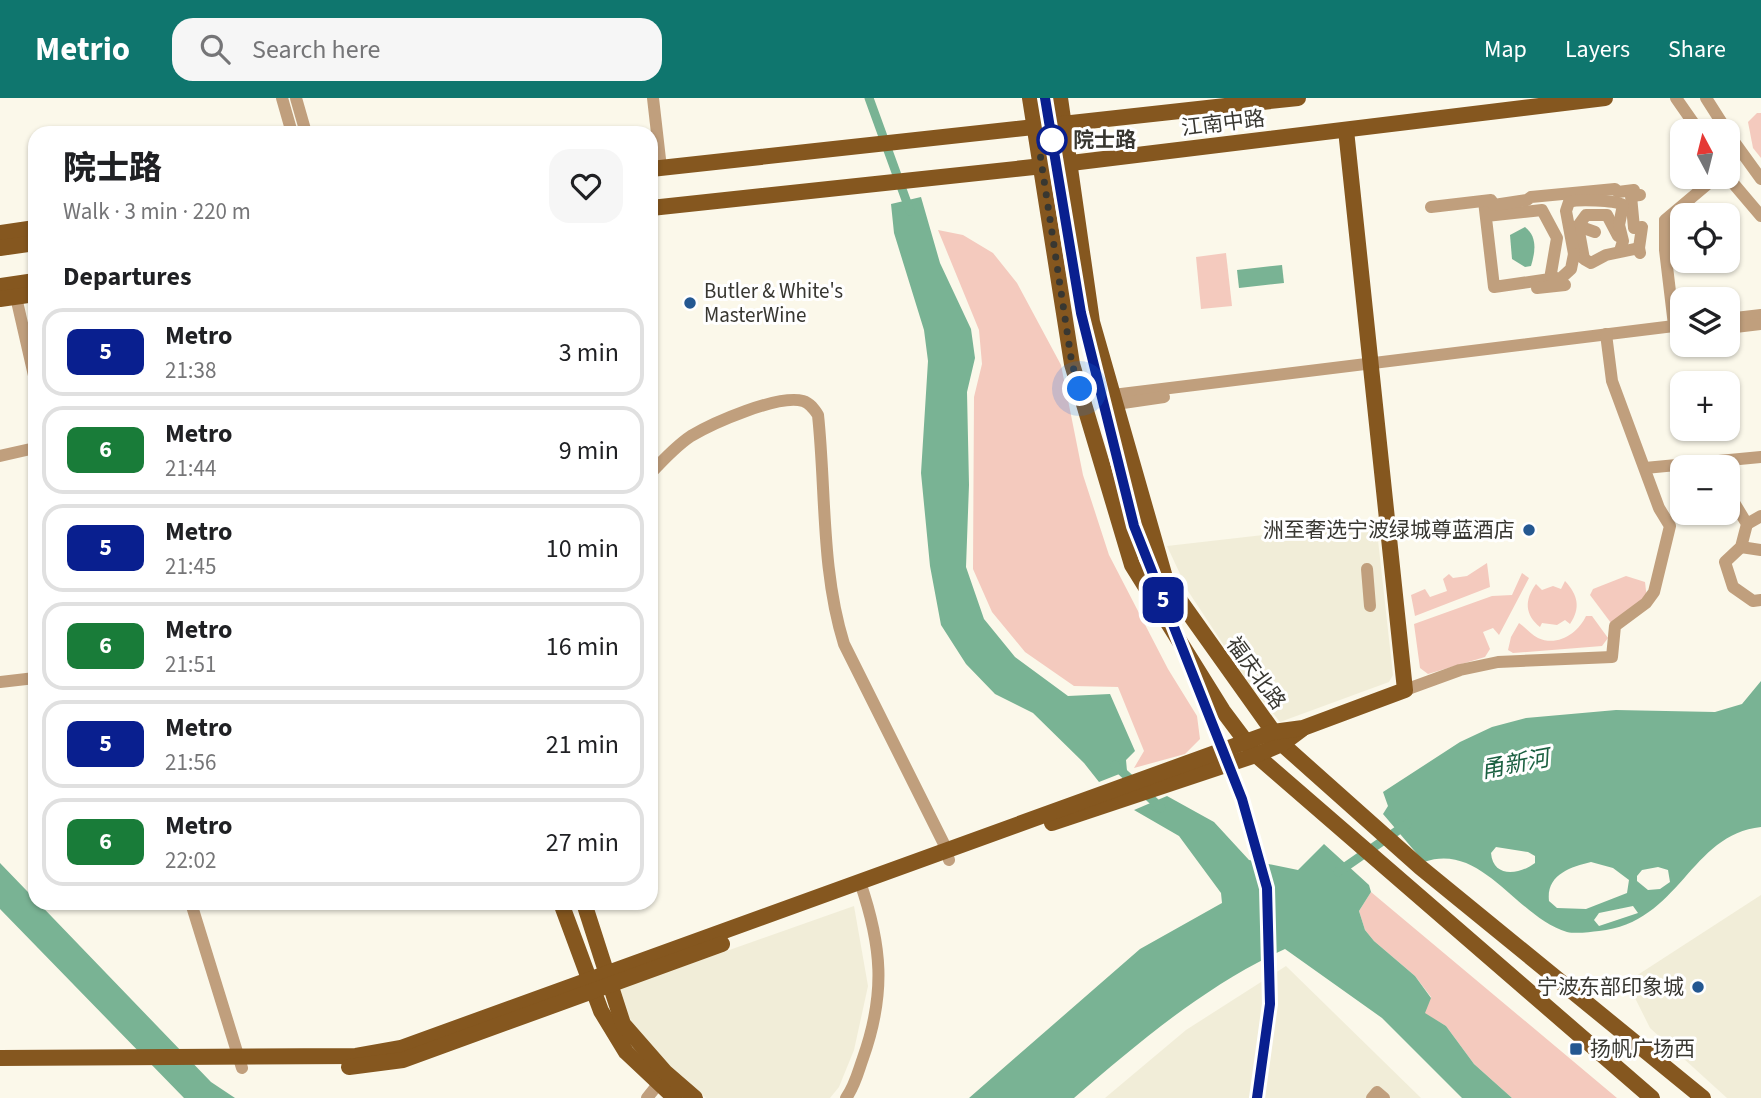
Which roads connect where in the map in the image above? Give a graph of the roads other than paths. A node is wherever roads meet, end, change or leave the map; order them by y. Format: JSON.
{"nodes":[{"id":1,"x":282,"y":98,"type":"edge"},
{"id":2,"x":296,"y":98,"type":"edge"},
{"id":3,"x":653,"y":98,"type":"edge"},
{"id":4,"x":1020,"y":98,"type":"edge"},
{"id":5,"x":1030,"y":98,"type":"edge"},
{"id":6,"x":1062,"y":98,"type":"edge"},
{"id":7,"x":1298,"y":98,"type":"edge"},
{"id":8,"x":1605,"y":98,"type":"edge"},
{"id":9,"x":1676,"y":98,"type":"edge"},
{"id":10,"x":1706,"y":98,"type":"edge"},
{"id":11,"x":1691,"y":119,"type":"edge"},
{"id":12,"x":1719,"y":119,"type":"edge"},
{"id":13,"x":1065,"y":124,"type":"junction"},
{"id":14,"x":290,"y":126,"type":"edge"},
{"id":15,"x":304,"y":126,"type":"edge"},
{"id":16,"x":653,"y":126,"type":"edge"},
{"id":17,"x":1037,"y":127,"type":"junction"},
{"id":18,"x":1346,"y":130,"type":"junction"},
{"id":19,"x":1740,"y":150,"type":"edge"},
{"id":20,"x":1071,"y":163,"type":"junction"},
{"id":21,"x":658,"y":166,"type":"edge"},
{"id":22,"x":1041,"y":166,"type":"junction"},
{"id":23,"x":1761,"y":179,"type":"edge"},
{"id":24,"x":1702,"y":189,"type":"edge"},
{"id":25,"x":1738,"y":189,"type":"edge"},
{"id":26,"x":1489,"y":203,"type":"junction"},
{"id":27,"x":673,"y":205,"type":"junction"},
{"id":28,"x":1544,"y":205,"type":"dead end"},
{"id":29,"x":658,"y":207,"type":"edge"},
{"id":30,"x":1431,"y":207,"type":"dead end"},
{"id":31,"x":658,"y":211,"type":"edge"},
{"id":32,"x":1486,"y":216,"type":"junction"},
{"id":33,"x":1761,"y":216,"type":"edge"},
{"id":34,"x":1578,"y":226,"type":"junction"},
{"id":35,"x":28,"y":229,"type":"edge"},
{"id":36,"x":1595,"y":232,"type":"dead end"},
{"id":37,"x":0,"y":233,"type":"edge"},
{"id":38,"x":1620,"y":236,"type":"junction"},
{"id":39,"x":28,"y":244,"type":"edge"},
{"id":40,"x":0,"y":248,"type":"edge"},
{"id":41,"x":1620,"y":251,"type":"junction"},
{"id":42,"x":1579,"y":256,"type":"junction"},
{"id":43,"x":1556,"y":277,"type":"junction"},
{"id":44,"x":28,"y":282,"type":"edge"},
{"id":45,"x":0,"y":286,"type":"edge"},
{"id":46,"x":1672,"y":287,"type":"edge"},
{"id":47,"x":28,"y":295,"type":"edge"},
{"id":48,"x":8,"y":298,"type":"edge"},
{"id":49,"x":1761,"y":315,"type":"edge"},
{"id":50,"x":1740,"y":317,"type":"edge"},
{"id":51,"x":1761,"y":324,"type":"edge"},
{"id":52,"x":1740,"y":326,"type":"edge"},
{"id":53,"x":1670,"y":329,"type":"edge"},
{"id":54,"x":1607,"y":337,"type":"junction"},
{"id":55,"x":28,"y":359,"type":"edge"},
{"id":56,"x":1373,"y":366,"type":"junction"},
{"id":57,"x":1114,"y":400,"type":"junction"},
{"id":58,"x":28,"y":450,"type":"edge"},
{"id":59,"x":0,"y":456,"type":"edge"},
{"id":60,"x":1761,"y":457,"type":"edge"},
{"id":61,"x":1740,"y":460,"type":"edge"},
{"id":62,"x":1670,"y":466,"type":"edge"},
{"id":63,"x":658,"y":467,"type":"edge"},
{"id":64,"x":1645,"y":468,"type":"junction"},
{"id":65,"x":1740,"y":512,"type":"edge"},
{"id":66,"x":1761,"y":516,"type":"edge"},
{"id":67,"x":1747,"y":524,"type":"junction"},
{"id":68,"x":1741,"y":547,"type":"junction"},
{"id":69,"x":1761,"y":550,"type":"edge"},
{"id":70,"x":1367,"y":569,"type":"dead end"},
{"id":71,"x":1761,"y":600,"type":"edge"},
{"id":72,"x":1370,"y":606,"type":"dead end"},
{"id":73,"x":28,"y":679,"type":"edge"},
{"id":74,"x":0,"y":682,"type":"edge"},
{"id":75,"x":1405,"y":690,"type":"junction"},
{"id":76,"x":1278,"y":738,"type":"junction"},
{"id":77,"x":1244,"y":742,"type":"junction"},
{"id":78,"x":1256,"y":755,"type":"junction"},
{"id":79,"x":1121,"y":794,"type":"junction"},
{"id":80,"x":947,"y":855,"type":"junction"},
{"id":81,"x":859,"y":888,"type":"junction"},
{"id":82,"x":193,"y":910,"type":"edge"},
{"id":83,"x":564,"y":910,"type":"edge"},
{"id":84,"x":586,"y":910,"type":"edge"},
{"id":85,"x":609,"y":979,"type":"junction"},
{"id":86,"x":592,"y":985,"type":"junction"},
{"id":87,"x":0,"y":1058,"type":"edge"},
{"id":88,"x":241,"y":1062,"type":"junction"},
{"id":89,"x":0,"y":1069,"type":"edge"},
{"id":90,"x":659,"y":1083,"type":"junction"},
{"id":91,"x":647,"y":1098,"type":"edge"},
{"id":92,"x":675,"y":1098,"type":"edge"},
{"id":93,"x":695,"y":1098,"type":"edge"},
{"id":94,"x":838,"y":1098,"type":"edge"},
{"id":95,"x":846,"y":1098,"type":"edge"},
{"id":96,"x":1372,"y":1098,"type":"edge"},
{"id":97,"x":1384,"y":1098,"type":"edge"},
{"id":98,"x":1652,"y":1098,"type":"edge"},
{"id":99,"x":1703,"y":1098,"type":"edge"}],
"edges":[{"from":1,"to":14,"type":"street"},
{"from":2,"to":15,"type":"street"},
{"from":3,"to":16,"type":"street"},
{"from":4,"to":17,"type":"main road"},
{"from":5,"to":17,"type":"main road"},
{"from":6,"to":13,"type":"main road","name":"福庆北路"},
{"from":7,"to":13,"type":"main road","name":"江南中路"},
{"from":8,"to":18,"type":"main road","name":"江南中路"},
{"from":9,"to":11,"type":"street"},
{"from":10,"to":12,"type":"street"},
{"from":13,"to":17,"type":"main road","name":"江南中路"},
{"from":13,"to":20,"type":"main road","name":"福庆北路"},
{"from":17,"to":21,"type":"main road","name":"江南中路"},
{"from":17,"to":22,"type":"main road"},
{"from":18,"to":20,"type":"main road","name":"江南中路"},
{"from":18,"to":56,"type":"main road"},
{"from":19,"to":23,"type":"street"},
{"from":20,"to":22,"type":"main road","name":"江南中路"},
{"from":20,"to":57,"type":"main road","name":"福庆北路"},
{"from":22,"to":27,"type":"main road","name":"江南中路"},
{"from":22,"to":77,"type":"main road"},
{"from":24,"to":46,"type":"street"},
{"from":25,"to":33,"type":"street"},
{"from":26,"to":28,"type":"street"},
{"from":26,"to":30,"type":"street"},
{"from":26,"to":32,"type":"street"},
{"from":26,"to":41,"type":"street"},
{"from":27,"to":29,"type":"main road"},
{"from":27,"to":31,"type":"main road"},
{"from":32,"to":43,"type":"street"},
{"from":32,"to":43,"type":"street"},
{"from":34,"to":36,"type":"street"},
{"from":34,"to":38,"type":"street"},
{"from":34,"to":42,"type":"street"},
{"from":35,"to":37,"type":"main road"},
{"from":38,"to":41,"type":"street"},
{"from":38,"to":42,"type":"street"},
{"from":39,"to":40,"type":"main road"},
{"from":41,"to":42,"type":"street"},
{"from":42,"to":43,"type":"street"},
{"from":44,"to":45,"type":"main road"},
{"from":47,"to":48,"type":"main road"},
{"from":48,"to":55,"type":"street"},
{"from":49,"to":50,"type":"street"},
{"from":51,"to":52,"type":"street"},
{"from":53,"to":54,"type":"street"},
{"from":54,"to":56,"type":"street"},
{"from":54,"to":64,"type":"street"},
{"from":56,"to":57,"type":"street"},
{"from":56,"to":75,"type":"main road"},
{"from":57,"to":76,"type":"main road","name":"福庆北路"},
{"from":58,"to":59,"type":"street"},
{"from":60,"to":61,"type":"street"},
{"from":62,"to":64,"type":"street"},
{"from":63,"to":80,"type":"street"},
{"from":64,"to":75,"type":"street"},
{"from":65,"to":67,"type":"street"},
{"from":66,"to":67,"type":"street"},
{"from":67,"to":68,"type":"street"},
{"from":68,"to":69,"type":"street"},
{"from":68,"to":71,"type":"street"},
{"from":70,"to":72,"type":"street"},
{"from":73,"to":74,"type":"street"},
{"from":75,"to":76,"type":"main road"},
{"from":76,"to":77,"type":"main road"},
{"from":76,"to":78,"type":"main road"},
{"from":76,"to":99,"type":"main road","name":"福庆北路"},
{"from":77,"to":78,"type":"main road"},
{"from":77,"to":79,"type":"main road"},
{"from":78,"to":79,"type":"main road"},
{"from":78,"to":98,"type":"main road"},
{"from":79,"to":80,"type":"main road"},
{"from":80,"to":81,"type":"main road"},
{"from":81,"to":85,"type":"main road"},
{"from":81,"to":94,"type":"street"},
{"from":81,"to":95,"type":"street"},
{"from":82,"to":88,"type":"street"},
{"from":83,"to":86,"type":"main road"},
{"from":84,"to":85,"type":"main road"},
{"from":85,"to":86,"type":"main road"},
{"from":85,"to":93,"type":"main road"},
{"from":86,"to":88,"type":"main road"},
{"from":86,"to":90,"type":"main road"},
{"from":87,"to":88,"type":"main road"},
{"from":88,"to":89,"type":"main road"},
{"from":90,"to":91,"type":"street"},
{"from":90,"to":92,"type":"main road"},
{"from":96,"to":97,"type":"street"}]}
